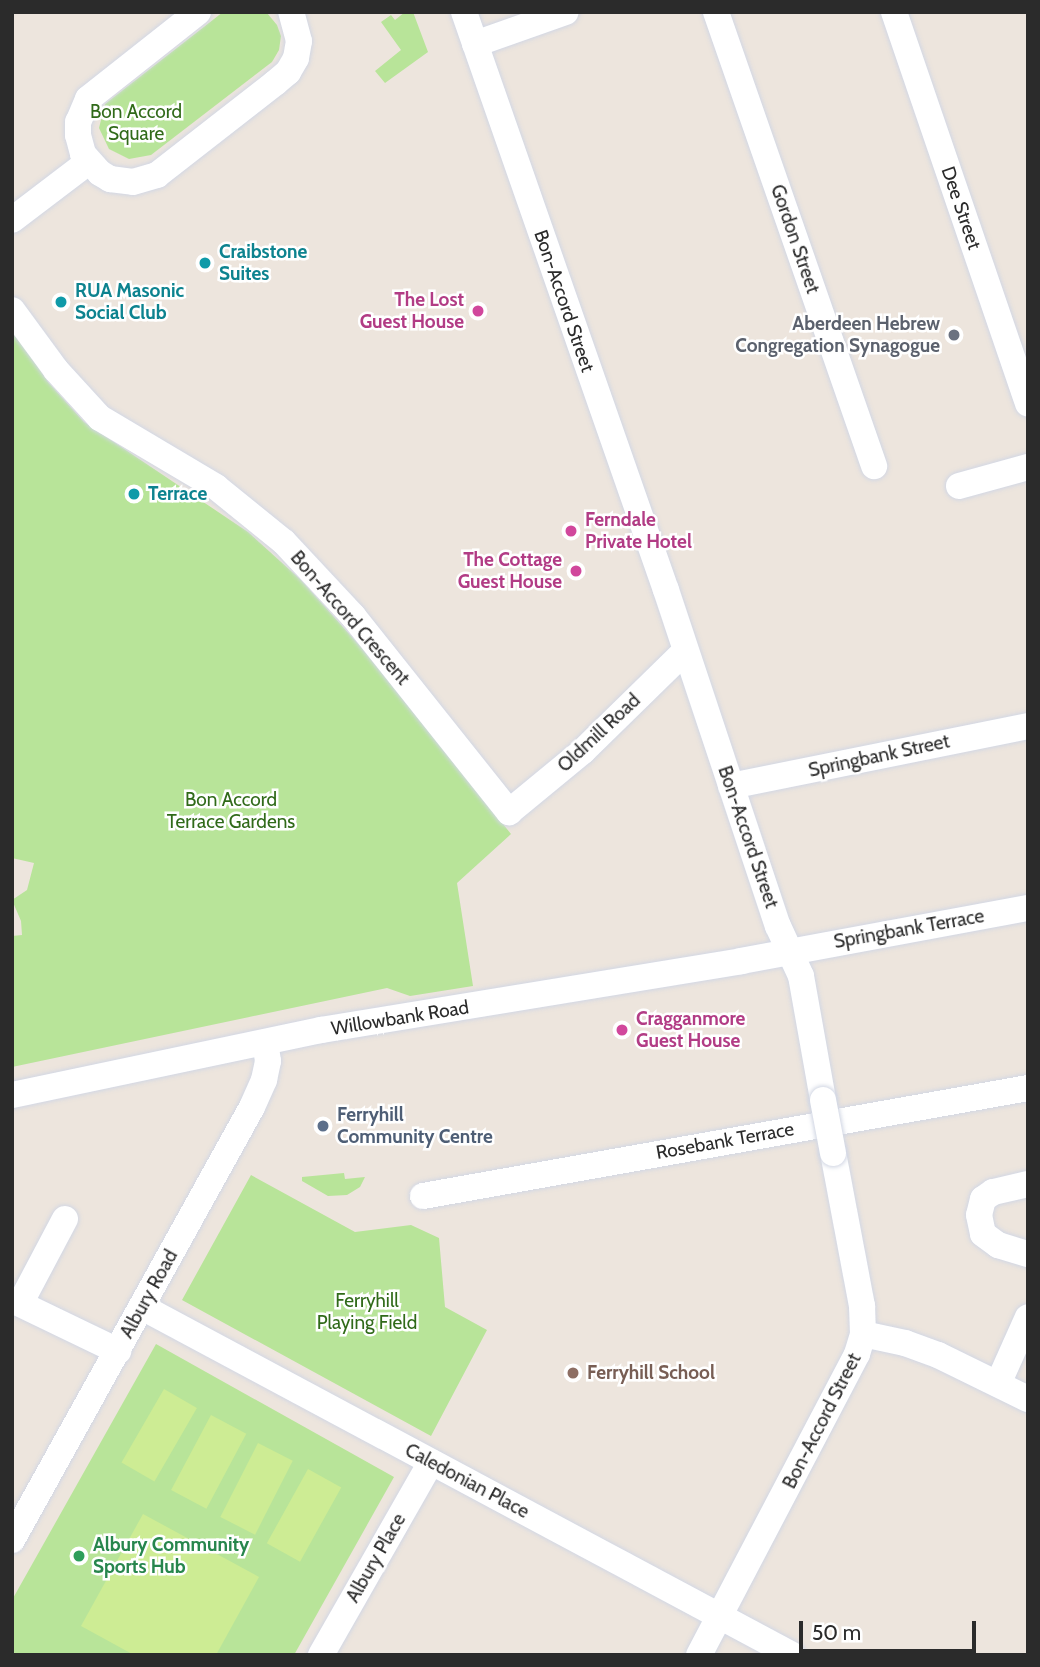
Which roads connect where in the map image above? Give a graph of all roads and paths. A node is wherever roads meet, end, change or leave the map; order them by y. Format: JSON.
{"nodes":[{"id":1,"x":198,"y":12,"type":"edge"},
{"id":2,"x":291,"y":12,"type":"edge"},
{"id":3,"x":464,"y":12,"type":"edge"},
{"id":4,"x":566,"y":12,"type":"edge"},
{"id":5,"x":716,"y":12,"type":"edge"},
{"id":6,"x":894,"y":12,"type":"edge"},
{"id":7,"x":475,"y":44,"type":"junction"},
{"id":8,"x":88,"y":162,"type":"junction"},
{"id":9,"x":12,"y":220,"type":"edge"},
{"id":10,"x":12,"y":310,"type":"edge"},
{"id":11,"x":1028,"y":404,"type":"edge"},
{"id":12,"x":874,"y":466,"type":"dead end"},
{"id":13,"x":1028,"y":467,"type":"edge"},
{"id":14,"x":959,"y":486,"type":"dead end"},
{"id":15,"x":685,"y":651,"type":"junction"},
{"id":16,"x":1028,"y":726,"type":"edge"},
{"id":17,"x":731,"y":786,"type":"junction"},
{"id":18,"x":509,"y":813,"type":"joint"},
{"id":19,"x":1028,"y":908,"type":"edge"},
{"id":20,"x":789,"y":951,"type":"junction"},
{"id":21,"x":265,"y":1042,"type":"junction"},
{"id":22,"x":1028,"y":1088,"type":"edge"},
{"id":23,"x":12,"y":1095,"type":"edge"},
{"id":24,"x":1028,"y":1184,"type":"edge"},
{"id":25,"x":423,"y":1196,"type":"dead end"},
{"id":26,"x":65,"y":1219,"type":"dead end"},
{"id":27,"x":1028,"y":1254,"type":"edge"},
{"id":28,"x":17,"y":1301,"type":"edge"},
{"id":29,"x":142,"y":1307,"type":"junction"},
{"id":30,"x":1028,"y":1317,"type":"edge"},
{"id":31,"x":863,"y":1334,"type":"junction"},
{"id":32,"x":118,"y":1350,"type":"junction"},
{"id":33,"x":998,"y":1384,"type":"junction"},
{"id":34,"x":1028,"y":1399,"type":"edge"},
{"id":35,"x":431,"y":1462,"type":"junction"},
{"id":36,"x":14,"y":1532,"type":"edge"},
{"id":37,"x":719,"y":1616,"type":"junction"},
{"id":38,"x":321,"y":1655,"type":"edge"},
{"id":39,"x":699,"y":1655,"type":"edge"},
{"id":40,"x":792,"y":1655,"type":"edge"}],
"edges":[{"from":1,"to":8,"type":"street"},
{"from":2,"to":8,"type":"street"},
{"from":3,"to":7,"type":"street","name":"Bon-Accord Street"},
{"from":4,"to":7,"type":"street"},
{"from":5,"to":12,"type":"street","name":"Gordon Street"},
{"from":6,"to":11,"type":"street","name":"Dee Street"},
{"from":7,"to":15,"type":"street","name":"Bon-Accord Street"},
{"from":8,"to":9,"type":"street"},
{"from":10,"to":18,"type":"street","name":"Bon-Accord Crescent"},
{"from":13,"to":14,"type":"street"},
{"from":15,"to":17,"type":"street","name":"Bon-Accord Street"},
{"from":15,"to":18,"type":"street","name":"Oldmill Road"},
{"from":16,"to":17,"type":"street","name":"Springbank Street"},
{"from":17,"to":20,"type":"street","name":"Bon-Accord Street"},
{"from":19,"to":20,"type":"street","name":"Springbank Terrace"},
{"from":20,"to":21,"type":"street","name":"Willowbank Road"},
{"from":20,"to":31,"type":"street","name":"Bon-Accord Street","bridge":true},
{"from":21,"to":23,"type":"street","name":"Willowbank Road"},
{"from":21,"to":29,"type":"street","name":"Albury Road"},
{"from":22,"to":25,"type":"street","name":"Rosebank Terrace"},
{"from":24,"to":27,"type":"street"},
{"from":26,"to":28,"type":"street"},
{"from":28,"to":32,"type":"street"},
{"from":29,"to":32,"type":"street","name":"Albury Road"},
{"from":29,"to":35,"type":"street","name":"Caledonian Place"},
{"from":30,"to":33,"type":"street"},
{"from":31,"to":33,"type":"street"},
{"from":31,"to":37,"type":"street","name":"Bon-Accord Street"},
{"from":32,"to":36,"type":"street","name":"Albury Road"},
{"from":33,"to":34,"type":"street"},
{"from":35,"to":37,"type":"street","name":"Caledonian Place"},
{"from":35,"to":38,"type":"street","name":"Albury Place"},
{"from":37,"to":39,"type":"street","name":"Bon-Accord Street"},
{"from":37,"to":40,"type":"street","name":"Caledonian Place"}]}
